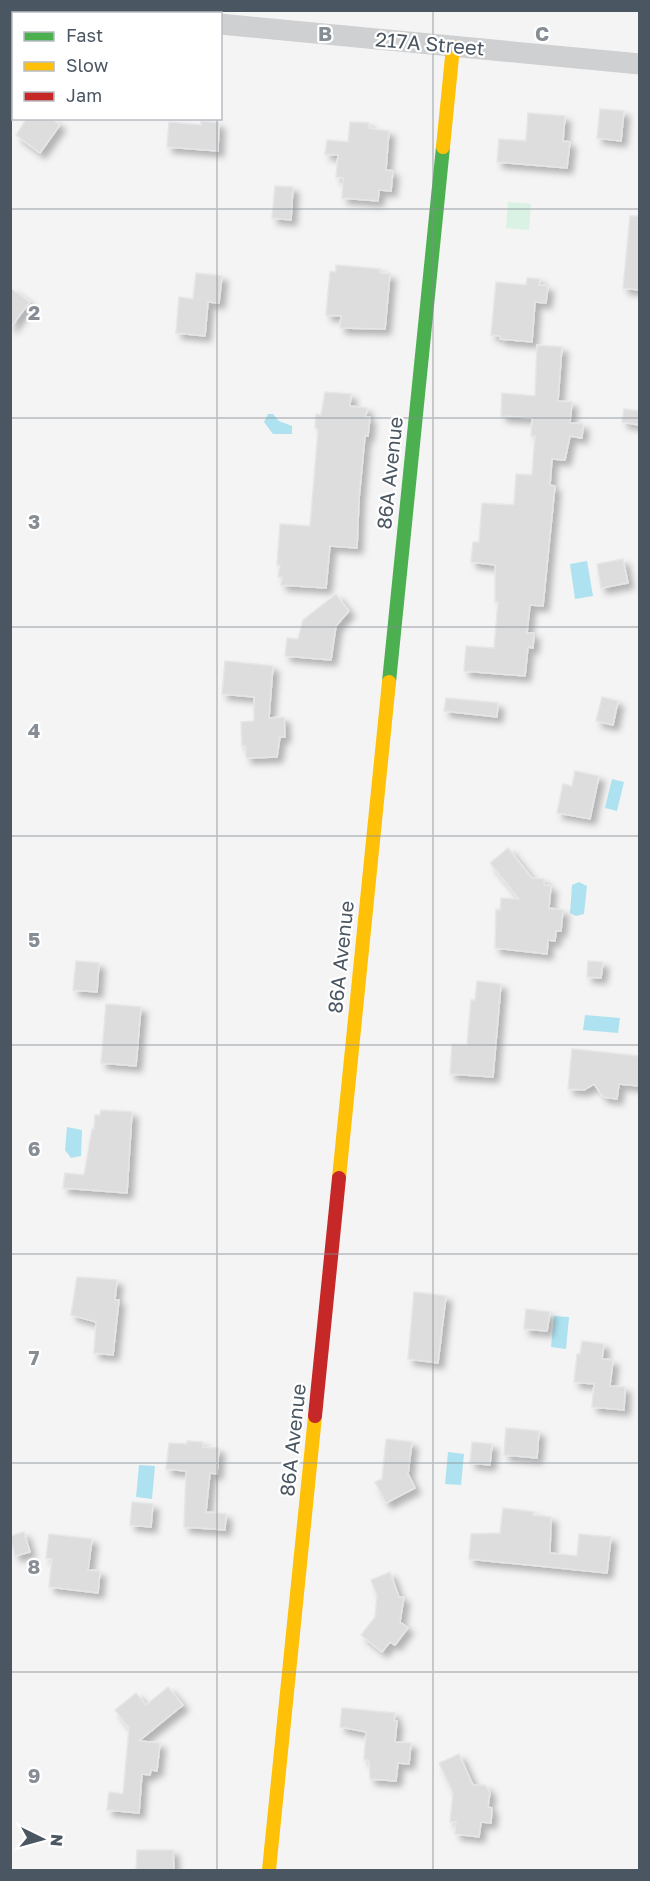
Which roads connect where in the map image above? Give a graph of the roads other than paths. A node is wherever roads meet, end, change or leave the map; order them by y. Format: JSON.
{"nodes":[{"id":1,"x":222,"y":24,"type":"edge"},
{"id":2,"x":453,"y":47,"type":"junction"},
{"id":3,"x":639,"y":64,"type":"edge"},
{"id":4,"x":269,"y":1870,"type":"edge"}],
"edges":[{"from":1,"to":2,"type":"street","name":"217A Street"},
{"from":2,"to":3,"type":"street","name":"217A Street"},
{"from":2,"to":4,"type":"street","name":"86A Avenue"}]}
